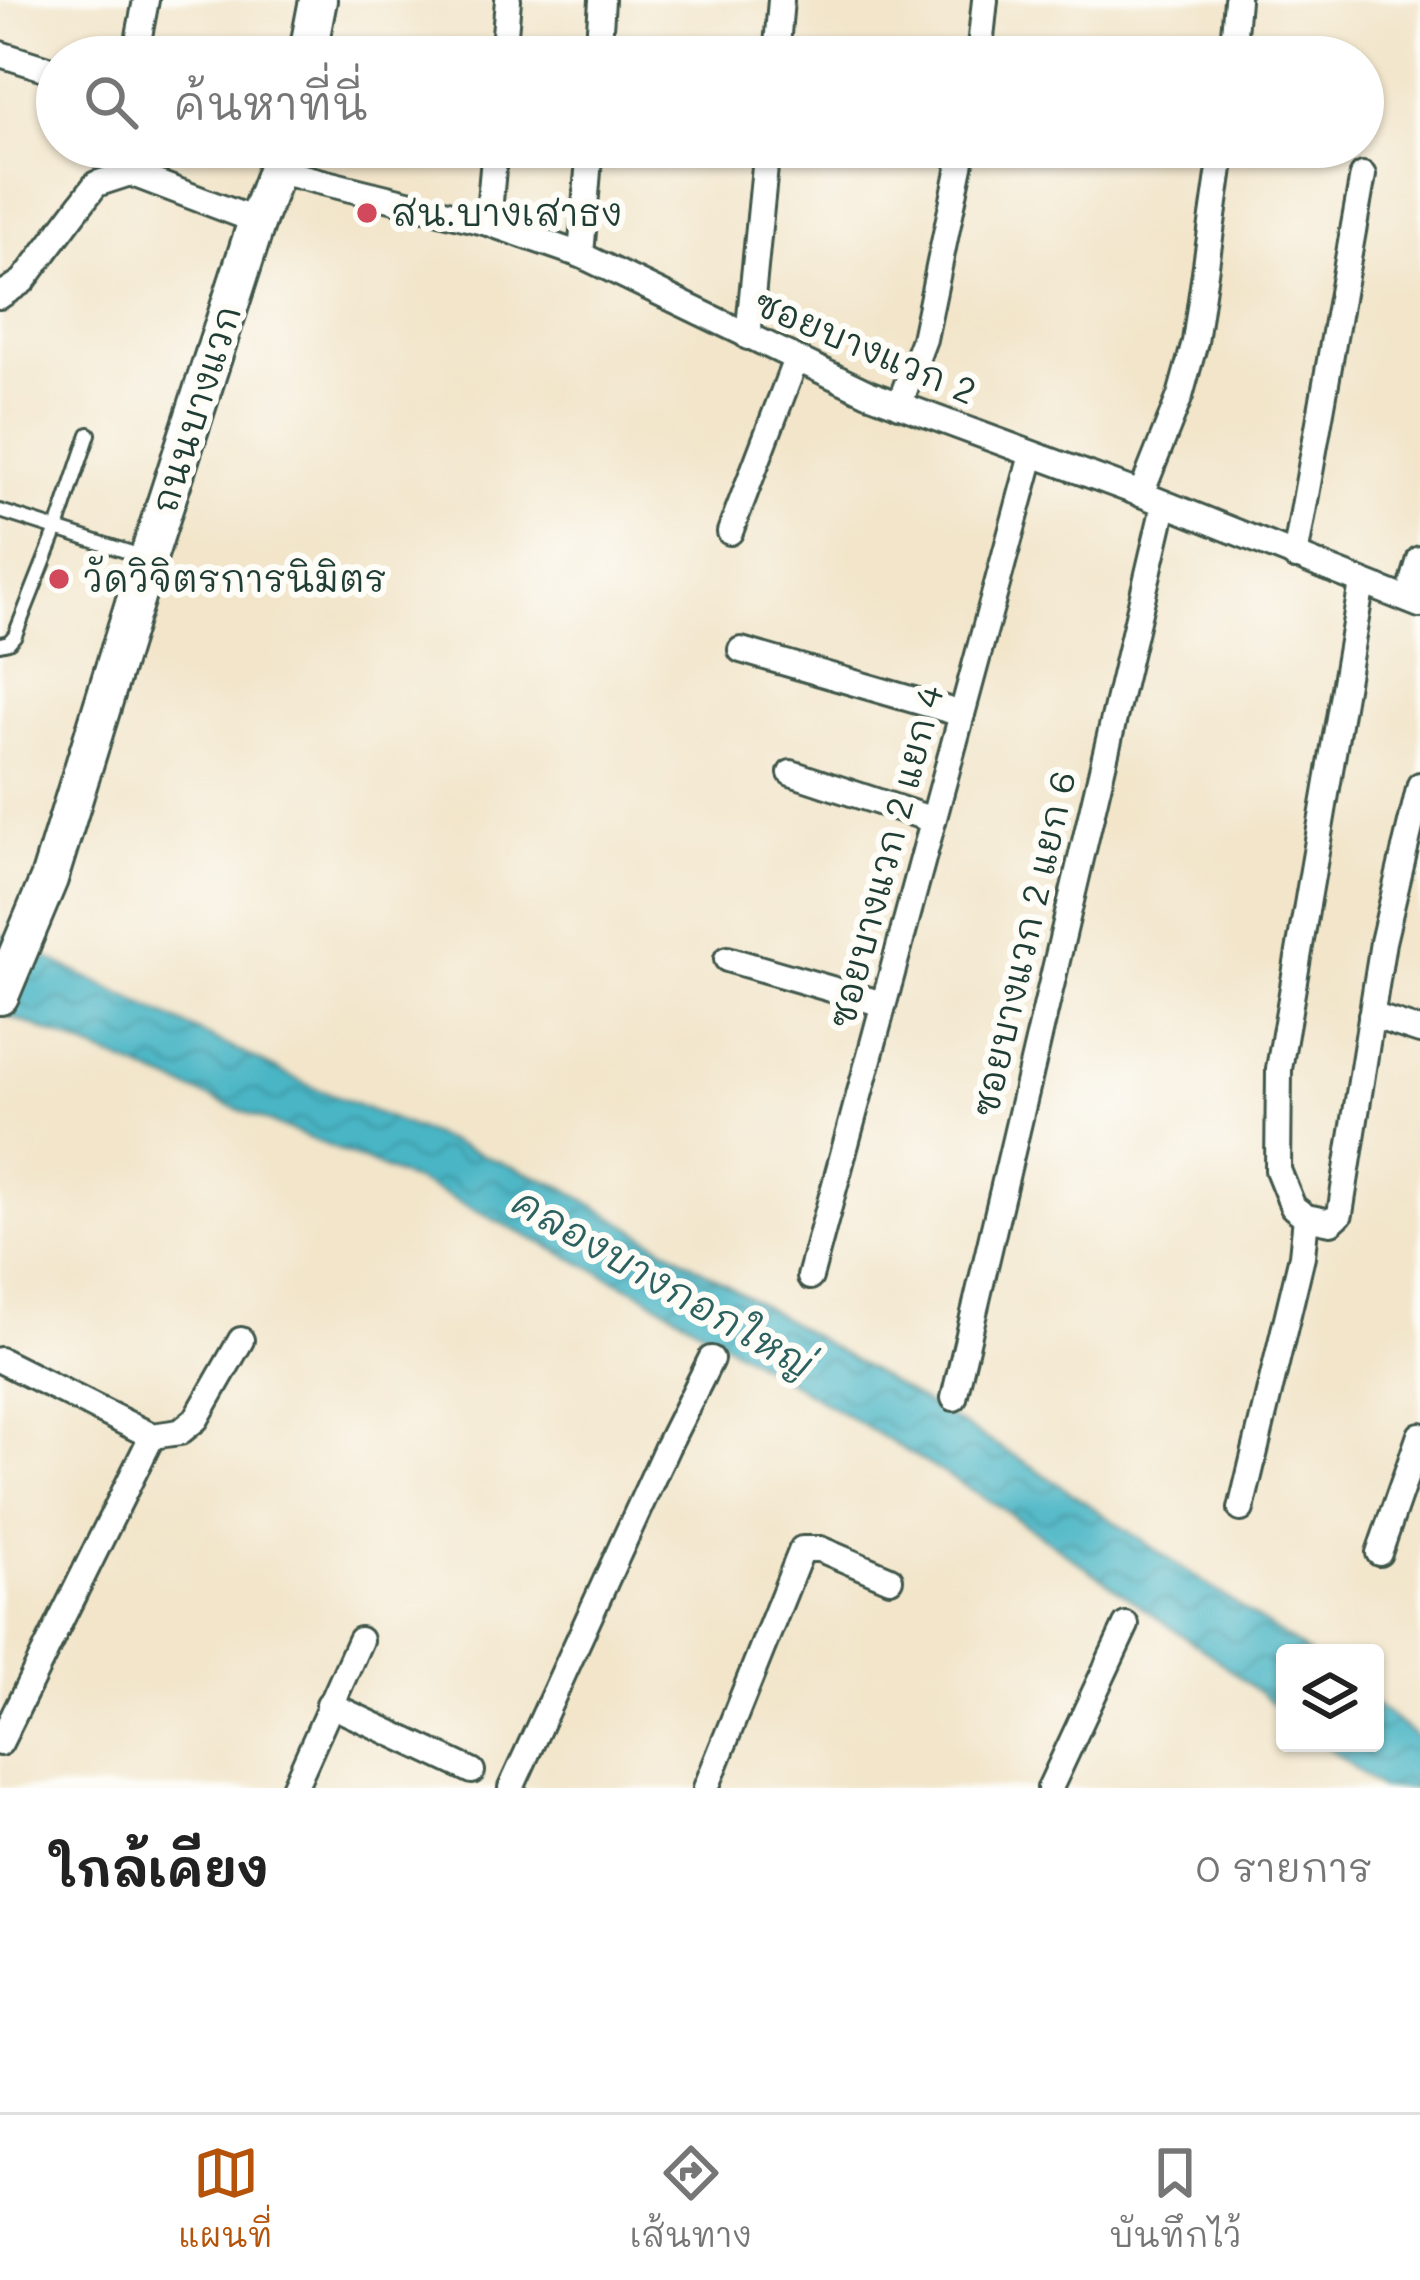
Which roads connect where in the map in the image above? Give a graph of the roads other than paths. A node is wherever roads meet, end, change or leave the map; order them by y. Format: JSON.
{"nodes":[{"id":1,"x":146,"y":0,"type":"edge"},
{"id":2,"x":318,"y":0,"type":"edge"},
{"id":3,"x":508,"y":0,"type":"edge"},
{"id":4,"x":602,"y":0,"type":"edge"},
{"id":5,"x":781,"y":0,"type":"edge"},
{"id":6,"x":985,"y":0,"type":"edge"},
{"id":7,"x":1238,"y":0,"type":"edge"},
{"id":8,"x":139,"y":36,"type":"edge"},
{"id":9,"x":311,"y":36,"type":"edge"},
{"id":10,"x":505,"y":36,"type":"edge"},
{"id":11,"x":599,"y":36,"type":"edge"},
{"id":12,"x":778,"y":36,"type":"edge"},
{"id":13,"x":981,"y":36,"type":"edge"},
{"id":14,"x":1234,"y":36,"type":"edge"},
{"id":15,"x":0,"y":54,"type":"edge"},
{"id":16,"x":36,"y":65,"type":"edge"},
{"id":17,"x":114,"y":168,"type":"edge"},
{"id":18,"x":278,"y":168,"type":"edge"},
{"id":19,"x":311,"y":168,"type":"edge"},
{"id":20,"x":493,"y":168,"type":"edge"},
{"id":21,"x":588,"y":168,"type":"edge"},
{"id":22,"x":765,"y":168,"type":"edge"},
{"id":23,"x":960,"y":168,"type":"edge"},
{"id":24,"x":1220,"y":168,"type":"edge"},
{"id":25,"x":112,"y":176,"type":"junction"},
{"id":26,"x":1364,"y":176,"type":"dead end"},
{"id":27,"x":257,"y":221,"type":"junction"},
{"id":28,"x":488,"y":223,"type":"junction"},
{"id":29,"x":581,"y":254,"type":"junction"},
{"id":30,"x":0,"y":296,"type":"edge"},
{"id":31,"x":748,"y":337,"type":"junction"},
{"id":32,"x":796,"y":359,"type":"junction"},
{"id":33,"x":899,"y":405,"type":"junction"},
{"id":34,"x":89,"y":434,"type":"dead end"},
{"id":35,"x":1032,"y":455,"type":"junction"},
{"id":36,"x":1153,"y":500,"type":"junction"},
{"id":37,"x":0,"y":511,"type":"edge"},
{"id":38,"x":57,"y":530,"type":"junction"},
{"id":39,"x":730,"y":532,"type":"dead end"},
{"id":40,"x":1295,"y":557,"type":"junction"},
{"id":41,"x":148,"y":558,"type":"junction"},
{"id":42,"x":1420,"y":559,"type":"edge"},
{"id":43,"x":1362,"y":583,"type":"junction"},
{"id":44,"x":1414,"y":603,"type":"edge"},
{"id":45,"x":0,"y":644,"type":"edge"},
{"id":46,"x":741,"y":650,"type":"dead end"},
{"id":47,"x":962,"y":714,"type":"junction"},
{"id":48,"x":791,"y":773,"type":"dead end"},
{"id":49,"x":1420,"y":785,"type":"edge"},
{"id":50,"x":933,"y":820,"type":"junction"},
{"id":51,"x":727,"y":959,"type":"dead end"},
{"id":52,"x":0,"y":996,"type":"edge"},
{"id":53,"x":884,"y":1004,"type":"junction"},
{"id":54,"x":1371,"y":1015,"type":"junction"},
{"id":55,"x":1420,"y":1031,"type":"edge"},
{"id":56,"x":1306,"y":1217,"type":"junction"},
{"id":57,"x":810,"y":1277,"type":"dead end"},
{"id":58,"x":241,"y":1340,"type":"dead end"},
{"id":59,"x":711,"y":1359,"type":"dead end"},
{"id":60,"x":0,"y":1360,"type":"edge"},
{"id":61,"x":954,"y":1398,"type":"dead end"},
{"id":62,"x":1420,"y":1435,"type":"edge"},
{"id":63,"x":152,"y":1436,"type":"junction"},
{"id":64,"x":1240,"y":1509,"type":"dead end"},
{"id":65,"x":1379,"y":1553,"type":"dead end"},
{"id":66,"x":890,"y":1579,"type":"dead end"},
{"id":67,"x":1126,"y":1625,"type":"dead end"},
{"id":68,"x":360,"y":1640,"type":"dead end"},
{"id":69,"x":329,"y":1704,"type":"junction"},
{"id":70,"x":0,"y":1743,"type":"edge"},
{"id":71,"x":472,"y":1771,"type":"dead end"},
{"id":72,"x":294,"y":1788,"type":"edge"},
{"id":73,"x":511,"y":1788,"type":"edge"},
{"id":74,"x":706,"y":1788,"type":"edge"},
{"id":75,"x":1050,"y":1788,"type":"edge"}],
"edges":[{"from":1,"to":8,"type":"street"},
{"from":2,"to":9,"type":"main road"},
{"from":3,"to":10,"type":"street"},
{"from":4,"to":11,"type":"street"},
{"from":5,"to":12,"type":"street"},
{"from":6,"to":13,"type":"street"},
{"from":7,"to":14,"type":"street"},
{"from":15,"to":16,"type":"street"},
{"from":17,"to":25,"type":"street"},
{"from":18,"to":27,"type":"main road","name":"ถนนบางแวก"},
{"from":19,"to":28,"type":"street","name":"ซอยบางแวก 2"},
{"from":20,"to":28,"type":"street"},
{"from":21,"to":29,"type":"street"},
{"from":22,"to":31,"type":"street"},
{"from":23,"to":33,"type":"street"},
{"from":24,"to":36,"type":"street","name":"ซอยบางแวก 2 แยก 6"},
{"from":25,"to":27,"type":"street"},
{"from":25,"to":30,"type":"street"},
{"from":26,"to":40,"type":"street"},
{"from":27,"to":41,"type":"main road","name":"ถนนบางแวก"},
{"from":28,"to":29,"type":"street","name":"ซอยบางแวก 2"},
{"from":29,"to":31,"type":"street","name":"ซอยบางแวก 2"},
{"from":31,"to":32,"type":"street","name":"ซอยบางแวก 2"},
{"from":32,"to":33,"type":"street","name":"ซอยบางแวก 2"},
{"from":32,"to":39,"type":"street"},
{"from":33,"to":35,"type":"street","name":"ซอยบางแวก 2"},
{"from":34,"to":38,"type":"lane"},
{"from":35,"to":36,"type":"street","name":"ซอยบางแวก 2"},
{"from":35,"to":47,"type":"street","name":"ซอยบางแวก 2 แยก 4"},
{"from":36,"to":40,"type":"street","name":"ซอยบางแวก 2"},
{"from":36,"to":61,"type":"street","name":"ซอยบางแวก 2 แยก 6"},
{"from":37,"to":38,"type":"lane"},
{"from":38,"to":41,"type":"lane"},
{"from":38,"to":45,"type":"lane"},
{"from":40,"to":43,"type":"street","name":"ซอยบางแวก 2"},
{"from":41,"to":52,"type":"main road","name":"ถนนบางแวก"},
{"from":42,"to":44,"type":"street"},
{"from":43,"to":44,"type":"street","name":"ซอยบางแวก 2"},
{"from":43,"to":56,"type":"street"},
{"from":46,"to":47,"type":"street"},
{"from":47,"to":50,"type":"street","name":"ซอยบางแวก 2 แยก 4"},
{"from":48,"to":50,"type":"street"},
{"from":49,"to":54,"type":"street"},
{"from":50,"to":53,"type":"street","name":"ซอยบางแวก 2 แยก 4"},
{"from":51,"to":53,"type":"street"},
{"from":53,"to":57,"type":"street","name":"ซอยบางแวก 2 แยก 4"},
{"from":54,"to":55,"type":"street"},
{"from":54,"to":56,"type":"street"},
{"from":56,"to":64,"type":"street"},
{"from":58,"to":63,"type":"street"},
{"from":59,"to":73,"type":"street"},
{"from":60,"to":63,"type":"street"},
{"from":62,"to":65,"type":"street"},
{"from":63,"to":70,"type":"street"},
{"from":66,"to":74,"type":"street"},
{"from":67,"to":75,"type":"street"},
{"from":68,"to":69,"type":"street"},
{"from":69,"to":71,"type":"street"},
{"from":69,"to":72,"type":"street"}]}
